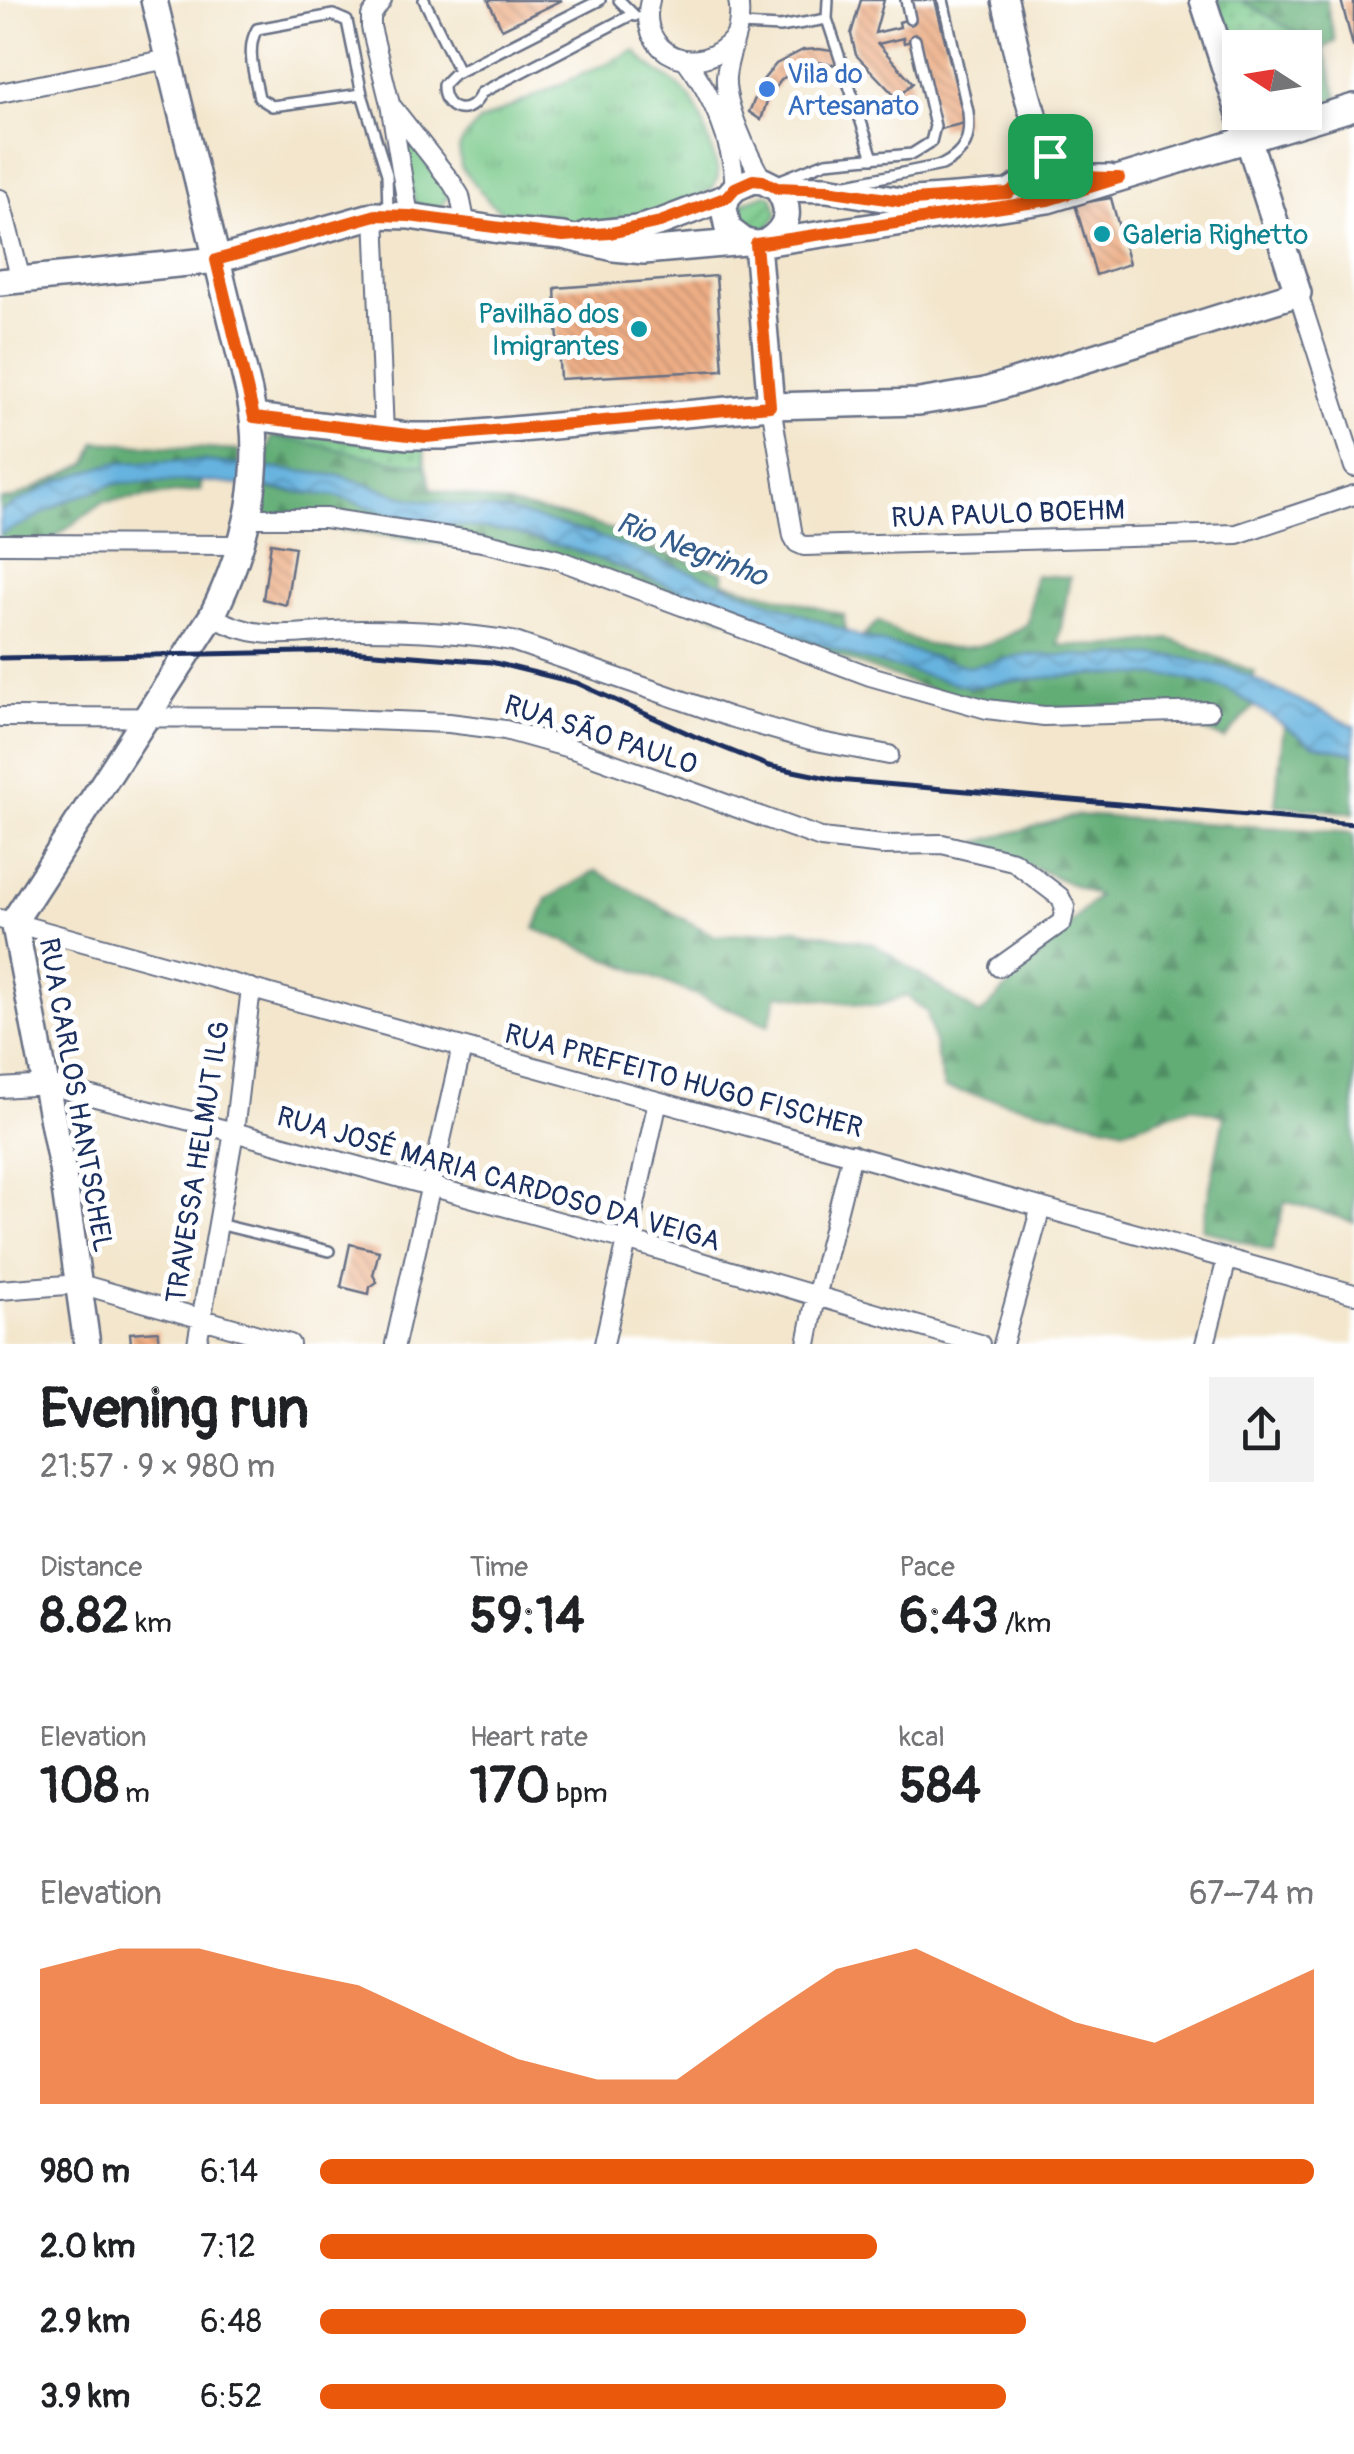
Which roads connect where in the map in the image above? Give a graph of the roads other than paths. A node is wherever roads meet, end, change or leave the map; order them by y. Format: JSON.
{"nodes":[{"id":1,"x":154,"y":0,"type":"edge"},
{"id":2,"x":382,"y":0,"type":"edge"},
{"id":3,"x":424,"y":0,"type":"edge"},
{"id":4,"x":600,"y":0,"type":"edge"},
{"id":5,"x":619,"y":0,"type":"edge"},
{"id":6,"x":650,"y":0,"type":"edge"},
{"id":7,"x":738,"y":0,"type":"edge"},
{"id":8,"x":828,"y":0,"type":"edge"},
{"id":9,"x":906,"y":0,"type":"edge"},
{"id":10,"x":942,"y":0,"type":"edge"},
{"id":11,"x":1004,"y":0,"type":"edge"},
{"id":12,"x":1204,"y":0,"type":"edge"},
{"id":13,"x":640,"y":18,"type":"junction"},
{"id":14,"x":910,"y":18,"type":"dead end"},
{"id":15,"x":827,"y":19,"type":"junction"},
{"id":16,"x":737,"y":31,"type":"junction"},
{"id":17,"x":916,"y":40,"type":"dead end"},
{"id":18,"x":168,"y":59,"type":"junction"},
{"id":19,"x":686,"y":60,"type":"junction"},
{"id":20,"x":458,"y":71,"type":"junction"},
{"id":21,"x":0,"y":93,"type":"edge"},
{"id":22,"x":362,"y":94,"type":"junction"},
{"id":23,"x":390,"y":104,"type":"junction"},
{"id":24,"x":1354,"y":107,"type":"edge"},
{"id":25,"x":1039,"y":134,"type":"junction"},
{"id":26,"x":1248,"y":139,"type":"junction"},
{"id":27,"x":873,"y":158,"type":"junction"},
{"id":28,"x":1119,"y":178,"type":"junction"},
{"id":29,"x":770,"y":184,"type":"junction"},
{"id":30,"x":827,"y":190,"type":"junction"},
{"id":31,"x":731,"y":192,"type":"junction"},
{"id":32,"x":0,"y":198,"type":"edge"},
{"id":33,"x":391,"y":215,"type":"junction"},
{"id":34,"x":466,"y":226,"type":"junction"},
{"id":35,"x":563,"y":236,"type":"junction"},
{"id":36,"x":757,"y":243,"type":"junction"},
{"id":37,"x":216,"y":260,"type":"junction"},
{"id":38,"x":10,"y":282,"type":"edge"},
{"id":39,"x":1298,"y":293,"type":"junction"},
{"id":40,"x":770,"y":406,"type":"junction"},
{"id":41,"x":254,"y":417,"type":"junction"},
{"id":42,"x":384,"y":433,"type":"junction"},
{"id":43,"x":1354,"y":466,"type":"edge"},
{"id":44,"x":1354,"y":495,"type":"edge"},
{"id":45,"x":250,"y":510,"type":"junction"},
{"id":46,"x":0,"y":544,"type":"edge"},
{"id":47,"x":242,"y":544,"type":"junction"},
{"id":48,"x":212,"y":616,"type":"junction"},
{"id":49,"x":1208,"y":712,"type":"dead end"},
{"id":50,"x":150,"y":716,"type":"junction"},
{"id":51,"x":0,"y":717,"type":"edge"},
{"id":52,"x":889,"y":756,"type":"dead end"},
{"id":53,"x":7,"y":920,"type":"edge"},
{"id":54,"x":999,"y":966,"type":"dead end"},
{"id":55,"x":251,"y":988,"type":"junction"},
{"id":56,"x":462,"y":1047,"type":"junction"},
{"id":57,"x":48,"y":1085,"type":"junction"},
{"id":58,"x":0,"y":1088,"type":"edge"},
{"id":59,"x":658,"y":1100,"type":"junction"},
{"id":60,"x":234,"y":1132,"type":"junction"},
{"id":61,"x":852,"y":1154,"type":"junction"},
{"id":62,"x":429,"y":1186,"type":"junction"},
{"id":63,"x":1040,"y":1208,"type":"junction"},
{"id":64,"x":218,"y":1224,"type":"junction"},
{"id":65,"x":626,"y":1240,"type":"junction"},
{"id":66,"x":329,"y":1250,"type":"dead end"},
{"id":67,"x":1227,"y":1259,"type":"junction"},
{"id":68,"x":80,"y":1284,"type":"junction"},
{"id":69,"x":0,"y":1290,"type":"edge"},
{"id":70,"x":1354,"y":1294,"type":"edge"},
{"id":71,"x":816,"y":1297,"type":"junction"},
{"id":72,"x":202,"y":1318,"type":"junction"},
{"id":73,"x":87,"y":1344,"type":"edge"},
{"id":74,"x":197,"y":1344,"type":"edge"},
{"id":75,"x":290,"y":1344,"type":"edge"},
{"id":76,"x":395,"y":1344,"type":"edge"},
{"id":77,"x":604,"y":1344,"type":"edge"},
{"id":78,"x":807,"y":1344,"type":"edge"},
{"id":79,"x":980,"y":1344,"type":"edge"},
{"id":80,"x":1002,"y":1344,"type":"edge"},
{"id":81,"x":1205,"y":1344,"type":"edge"}],
"edges":[{"from":1,"to":18,"type":"main road","name":"RUA CARLOS HANTSCHEL"},
{"from":2,"to":23,"type":"street"},
{"from":3,"to":20,"type":"lane"},
{"from":4,"to":20,"type":"lane"},
{"from":5,"to":13,"type":"lane"},
{"from":6,"to":13,"type":"street"},
{"from":7,"to":16,"type":"street"},
{"from":8,"to":15,"type":"lane"},
{"from":9,"to":14,"type":"lane"},
{"from":10,"to":30,"type":"lane"},
{"from":11,"to":25,"type":"main road"},
{"from":12,"to":26,"type":"main road"},
{"from":13,"to":19,"type":"street"},
{"from":13,"to":20,"type":"lane"},
{"from":15,"to":16,"type":"lane"},
{"from":15,"to":27,"type":"lane"},
{"from":16,"to":19,"type":"street"},
{"from":16,"to":29,"type":"street"},
{"from":17,"to":27,"type":"lane"},
{"from":18,"to":21,"type":"street"},
{"from":18,"to":37,"type":"main road","name":"RUA CARLOS HANTSCHEL"},
{"from":19,"to":31,"type":"street"},
{"from":22,"to":22,"type":"lane"},
{"from":22,"to":33,"type":"lane"},
{"from":23,"to":33,"type":"street"},
{"from":23,"to":34,"type":"street"},
{"from":24,"to":26,"type":"main road"},
{"from":25,"to":28,"type":"main road"},
{"from":25,"to":30,"type":"main road"},
{"from":26,"to":28,"type":"main road"},
{"from":26,"to":39,"type":"main road"},
{"from":27,"to":29,"type":"lane"},
{"from":28,"to":36,"type":"main road"},
{"from":29,"to":30,"type":"main road"},
{"from":29,"to":31,"type":"main road"},
{"from":29,"to":36,"type":"main road"},
{"from":31,"to":35,"type":"main road"},
{"from":31,"to":36,"type":"main road"},
{"from":32,"to":38,"type":"street"},
{"from":33,"to":34,"type":"main road"},
{"from":33,"to":37,"type":"main road"},
{"from":33,"to":42,"type":"street"},
{"from":34,"to":35,"type":"main road"},
{"from":35,"to":36,"type":"main road"},
{"from":36,"to":40,"type":"main road"},
{"from":37,"to":38,"type":"main road"},
{"from":37,"to":41,"type":"main road","name":"RUA CARLOS HANTSCHEL"},
{"from":39,"to":40,"type":"main road"},
{"from":39,"to":43,"type":"street"},
{"from":40,"to":42,"type":"main road"},
{"from":40,"to":44,"type":"street","name":"RUA PAULO BOEHM"},
{"from":41,"to":42,"type":"main road"},
{"from":41,"to":45,"type":"main road","name":"RUA CARLOS HANTSCHEL"},
{"from":45,"to":47,"type":"main road","name":"RUA CARLOS HANTSCHEL"},
{"from":45,"to":49,"type":"street"},
{"from":46,"to":47,"type":"street"},
{"from":47,"to":48,"type":"main road","name":"RUA CARLOS HANTSCHEL"},
{"from":48,"to":50,"type":"main road","name":"RUA CARLOS HANTSCHEL"},
{"from":48,"to":52,"type":"street"},
{"from":50,"to":51,"type":"street","name":"RUA SÃO PAULO"},
{"from":50,"to":53,"type":"main road","name":"RUA CARLOS HANTSCHEL"},
{"from":50,"to":54,"type":"street","name":"RUA SÃO PAULO"},
{"from":53,"to":55,"type":"street","name":"RUA PREFEITO HUGO FISCHER"},
{"from":53,"to":57,"type":"main road","name":"RUA CARLOS HANTSCHEL"},
{"from":55,"to":56,"type":"street","name":"RUA PREFEITO HUGO FISCHER"},
{"from":55,"to":60,"type":"street","name":"TRAVESSA HELMUT ILG"},
{"from":56,"to":59,"type":"street","name":"RUA PREFEITO HUGO FISCHER"},
{"from":56,"to":62,"type":"street"},
{"from":57,"to":58,"type":"street","name":"RUA JOSÉ MARIA CARDOSO DA VEIGA"},
{"from":57,"to":60,"type":"street","name":"RUA JOSÉ MARIA CARDOSO DA VEIGA"},
{"from":57,"to":68,"type":"main road","name":"RUA CARLOS HANTSCHEL"},
{"from":59,"to":61,"type":"street","name":"RUA PREFEITO HUGO FISCHER"},
{"from":59,"to":65,"type":"street"},
{"from":60,"to":62,"type":"street","name":"RUA JOSÉ MARIA CARDOSO DA VEIGA"},
{"from":60,"to":64,"type":"street","name":"TRAVESSA HELMUT ILG"},
{"from":61,"to":63,"type":"street","name":"RUA PREFEITO HUGO FISCHER"},
{"from":61,"to":71,"type":"street"},
{"from":62,"to":65,"type":"street","name":"RUA JOSÉ MARIA CARDOSO DA VEIGA"},
{"from":62,"to":76,"type":"street"},
{"from":63,"to":67,"type":"street","name":"RUA PREFEITO HUGO FISCHER"},
{"from":63,"to":80,"type":"street"},
{"from":64,"to":66,"type":"lane"},
{"from":64,"to":72,"type":"street","name":"TRAVESSA HELMUT ILG"},
{"from":65,"to":71,"type":"street","name":"RUA JOSÉ MARIA CARDOSO DA VEIGA"},
{"from":65,"to":77,"type":"street"},
{"from":67,"to":70,"type":"street","name":"RUA PREFEITO HUGO FISCHER"},
{"from":67,"to":81,"type":"street"},
{"from":68,"to":69,"type":"street"},
{"from":68,"to":72,"type":"street"},
{"from":68,"to":73,"type":"main road","name":"RUA CARLOS HANTSCHEL"},
{"from":71,"to":78,"type":"street"},
{"from":71,"to":79,"type":"street","name":"RUA JOSÉ MARIA CARDOSO DA VEIGA"},
{"from":72,"to":74,"type":"street","name":"TRAVESSA HELMUT ILG"},
{"from":72,"to":75,"type":"street"}]}
